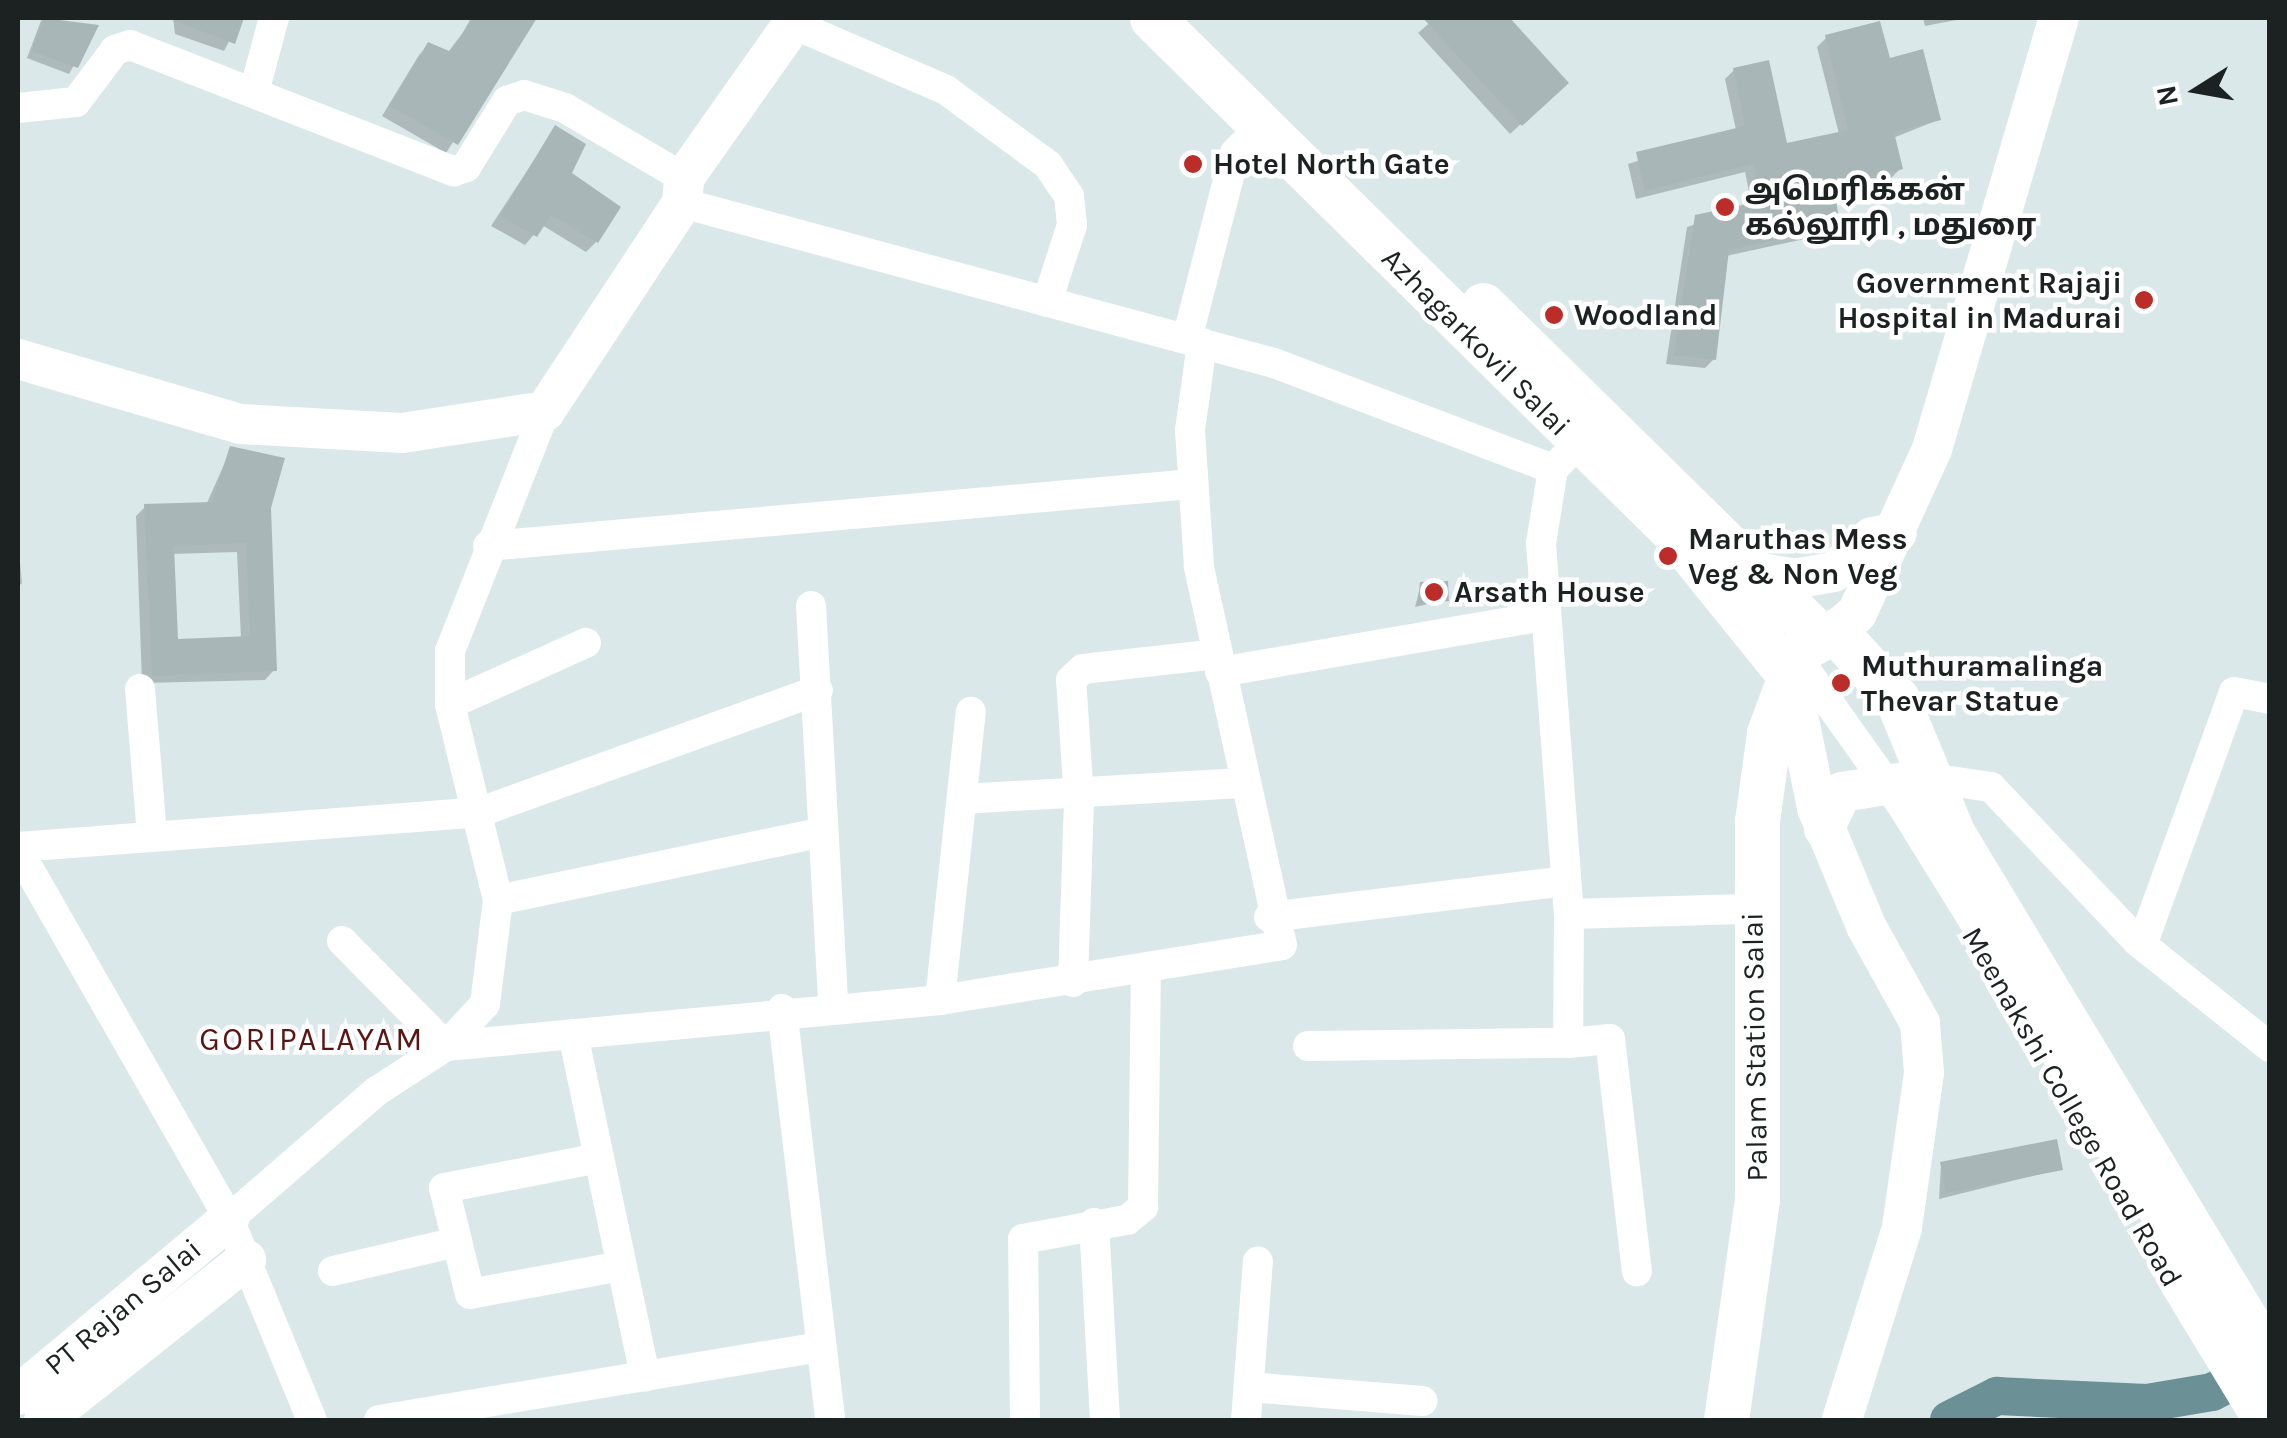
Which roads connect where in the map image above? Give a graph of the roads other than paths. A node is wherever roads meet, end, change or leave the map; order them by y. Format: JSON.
{"nodes":[{"id":1,"x":274,"y":18,"type":"edge"},
{"id":2,"x":1152,"y":18,"type":"edge"},
{"id":3,"x":1165,"y":18,"type":"edge"},
{"id":4,"x":1187,"y":18,"type":"edge"},
{"id":5,"x":2059,"y":18,"type":"edge"},
{"id":6,"x":795,"y":20,"type":"edge"},
{"id":7,"x":254,"y":92,"type":"junction"},
{"id":8,"x":18,"y":108,"type":"edge"},
{"id":9,"x":1260,"y":127,"type":"junction"},
{"id":10,"x":683,"y":190,"type":"junction"},
{"id":11,"x":1047,"y":302,"type":"junction"},
{"id":12,"x":1194,"y":341,"type":"junction"},
{"id":13,"x":18,"y":359,"type":"edge"},
{"id":14,"x":545,"y":411,"type":"junction"},
{"id":15,"x":1565,"y":456,"type":"junction"},
{"id":16,"x":1194,"y":484,"type":"junction"},
{"id":17,"x":1897,"y":534,"type":"junction"},
{"id":18,"x":488,"y":546,"type":"junction"},
{"id":19,"x":1756,"y":572,"type":"junction"},
{"id":20,"x":811,"y":606,"type":"dead end"},
{"id":21,"x":1545,"y":616,"type":"junction"},
{"id":22,"x":1828,"y":634,"type":"junction"},
{"id":23,"x":586,"y":643,"type":"dead end"},
{"id":24,"x":1218,"y":663,"type":"junction"},
{"id":25,"x":1790,"y":676,"type":"junction"},
{"id":26,"x":140,"y":690,"type":"dead end"},
{"id":27,"x":818,"y":690,"type":"junction"},
{"id":28,"x":2270,"y":700,"type":"edge"},
{"id":29,"x":450,"y":704,"type":"junction"},
{"id":30,"x":971,"y":712,"type":"dead end"},
{"id":31,"x":1930,"y":778,"type":"junction"},
{"id":32,"x":1242,"y":783,"type":"junction"},
{"id":33,"x":963,"y":799,"type":"junction"},
{"id":34,"x":1079,"y":799,"type":"junction"},
{"id":35,"x":480,"y":812,"type":"junction"},
{"id":36,"x":1824,"y":829,"type":"junction"},
{"id":37,"x":824,"y":832,"type":"junction"},
{"id":38,"x":152,"y":834,"type":"junction"},
{"id":39,"x":18,"y":849,"type":"edge"},
{"id":40,"x":1566,"y":881,"type":"junction"},
{"id":41,"x":498,"y":900,"type":"junction"},
{"id":42,"x":1753,"y":909,"type":"junction"},
{"id":43,"x":1570,"y":914,"type":"junction"},
{"id":44,"x":1269,"y":916,"type":"junction"},
{"id":45,"x":342,"y":942,"type":"dead end"},
{"id":46,"x":2142,"y":945,"type":"junction"},
{"id":47,"x":1146,"y":973,"type":"junction"},
{"id":48,"x":1073,"y":982,"type":"junction"},
{"id":49,"x":940,"y":1000,"type":"junction"},
{"id":50,"x":834,"y":1004,"type":"junction"},
{"id":51,"x":782,"y":1010,"type":"junction"},
{"id":52,"x":572,"y":1034,"type":"junction"},
{"id":53,"x":1568,"y":1043,"type":"junction"},
{"id":54,"x":446,"y":1046,"type":"junction"},
{"id":55,"x":1308,"y":1046,"type":"dead end"},
{"id":56,"x":2270,"y":1047,"type":"edge"},
{"id":57,"x":598,"y":1158,"type":"junction"},
{"id":58,"x":229,"y":1219,"type":"junction"},
{"id":59,"x":1094,"y":1223,"type":"junction"},
{"id":60,"x":457,"y":1242,"type":"junction"},
{"id":61,"x":246,"y":1260,"type":"junction"},
{"id":62,"x":1258,"y":1261,"type":"dead end"},
{"id":63,"x":621,"y":1266,"type":"junction"},
{"id":64,"x":333,"y":1271,"type":"dead end"},
{"id":65,"x":1637,"y":1271,"type":"dead end"},
{"id":66,"x":2261,"y":1345,"type":"edge"},
{"id":67,"x":821,"y":1347,"type":"junction"},
{"id":68,"x":644,"y":1376,"type":"junction"},
{"id":69,"x":1248,"y":1387,"type":"junction"},
{"id":70,"x":18,"y":1394,"type":"edge"},
{"id":71,"x":1422,"y":1401,"type":"dead end"},
{"id":72,"x":2261,"y":1413,"type":"edge"},
{"id":73,"x":44,"y":1420,"type":"edge"},
{"id":74,"x":312,"y":1420,"type":"edge"},
{"id":75,"x":379,"y":1420,"type":"edge"},
{"id":76,"x":830,"y":1420,"type":"edge"},
{"id":77,"x":1025,"y":1420,"type":"edge"},
{"id":78,"x":1105,"y":1420,"type":"edge"},
{"id":79,"x":1246,"y":1420,"type":"edge"},
{"id":80,"x":1726,"y":1420,"type":"edge"},
{"id":81,"x":1842,"y":1420,"type":"edge"}],
"edges":[{"from":1,"to":7,"type":"street"},
{"from":2,"to":9,"type":"highway","name":"Azhagarkovil Salai"},
{"from":3,"to":72,"type":"street"},
{"from":4,"to":19,"type":"highway","name":"Azhagarkovil Salai"},
{"from":5,"to":17,"type":"main road"},
{"from":6,"to":10,"type":"main road"},
{"from":6,"to":11,"type":"street"},
{"from":7,"to":8,"type":"street"},
{"from":7,"to":10,"type":"street"},
{"from":9,"to":12,"type":"street"},
{"from":9,"to":15,"type":"highway","name":"Azhagarkovil Salai"},
{"from":10,"to":11,"type":"street"},
{"from":10,"to":14,"type":"main road"},
{"from":11,"to":12,"type":"street"},
{"from":12,"to":15,"type":"street"},
{"from":12,"to":16,"type":"street"},
{"from":13,"to":14,"type":"main road"},
{"from":14,"to":18,"type":"street"},
{"from":15,"to":21,"type":"street"},
{"from":15,"to":25,"type":"highway","name":"Azhagarkovil Salai"},
{"from":16,"to":18,"type":"street"},
{"from":16,"to":24,"type":"street"},
{"from":17,"to":19,"type":"main road"},
{"from":17,"to":22,"type":"main road"},
{"from":18,"to":29,"type":"street"},
{"from":19,"to":22,"type":"highway","name":"Azhagarkovil Salai"},
{"from":20,"to":27,"type":"street"},
{"from":21,"to":24,"type":"street"},
{"from":21,"to":40,"type":"street"},
{"from":22,"to":25,"type":"highway","name":"Palam Station Salai"},
{"from":22,"to":31,"type":"highway","name":"Azhagarkovil Salai"},
{"from":23,"to":29,"type":"street"},
{"from":24,"to":32,"type":"street"},
{"from":24,"to":34,"type":"street"},
{"from":25,"to":36,"type":"main road"},
{"from":25,"to":42,"type":"highway","name":"Palam Station Salai"},
{"from":26,"to":38,"type":"street"},
{"from":27,"to":35,"type":"street"},
{"from":27,"to":37,"type":"street"},
{"from":28,"to":46,"type":"street"},
{"from":29,"to":35,"type":"street"},
{"from":30,"to":33,"type":"street"},
{"from":31,"to":36,"type":"main road"},
{"from":31,"to":46,"type":"street"},
{"from":31,"to":66,"type":"highway","name":"Azhagarkovil Salai"},
{"from":31,"to":72,"type":"street","name":"Meenakshi College Road Road"},
{"from":32,"to":34,"type":"street"},
{"from":32,"to":44,"type":"street"},
{"from":33,"to":34,"type":"street"},
{"from":33,"to":49,"type":"street"},
{"from":34,"to":48,"type":"street"},
{"from":35,"to":38,"type":"street"},
{"from":35,"to":41,"type":"street"},
{"from":36,"to":81,"type":"main road"},
{"from":37,"to":41,"type":"street"},
{"from":37,"to":50,"type":"street"},
{"from":38,"to":39,"type":"street"},
{"from":39,"to":58,"type":"street"},
{"from":40,"to":43,"type":"street"},
{"from":40,"to":44,"type":"street"},
{"from":41,"to":54,"type":"street"},
{"from":42,"to":43,"type":"street"},
{"from":42,"to":80,"type":"highway","name":"Palam Station Salai"},
{"from":43,"to":53,"type":"street"},
{"from":44,"to":47,"type":"street"},
{"from":45,"to":54,"type":"street"},
{"from":46,"to":56,"type":"street"},
{"from":47,"to":48,"type":"street"},
{"from":47,"to":59,"type":"street"},
{"from":48,"to":49,"type":"street"},
{"from":49,"to":50,"type":"street"},
{"from":50,"to":51,"type":"street"},
{"from":51,"to":52,"type":"street"},
{"from":51,"to":67,"type":"street"},
{"from":52,"to":54,"type":"street"},
{"from":52,"to":57,"type":"street"},
{"from":53,"to":55,"type":"street"},
{"from":53,"to":65,"type":"street"},
{"from":54,"to":58,"type":"street"},
{"from":57,"to":60,"type":"street"},
{"from":57,"to":63,"type":"street"},
{"from":58,"to":61,"type":"street"},
{"from":58,"to":70,"type":"main road","name":"PT Rajan Salai"},
{"from":59,"to":77,"type":"street"},
{"from":59,"to":78,"type":"street"},
{"from":60,"to":63,"type":"street"},
{"from":60,"to":64,"type":"street"},
{"from":61,"to":73,"type":"main road","name":"PT Rajan Salai"},
{"from":61,"to":74,"type":"street"},
{"from":62,"to":69,"type":"street"},
{"from":63,"to":68,"type":"street"},
{"from":67,"to":68,"type":"street"},
{"from":67,"to":76,"type":"street"},
{"from":68,"to":75,"type":"street"},
{"from":69,"to":71,"type":"street"},
{"from":69,"to":79,"type":"street"}]}
